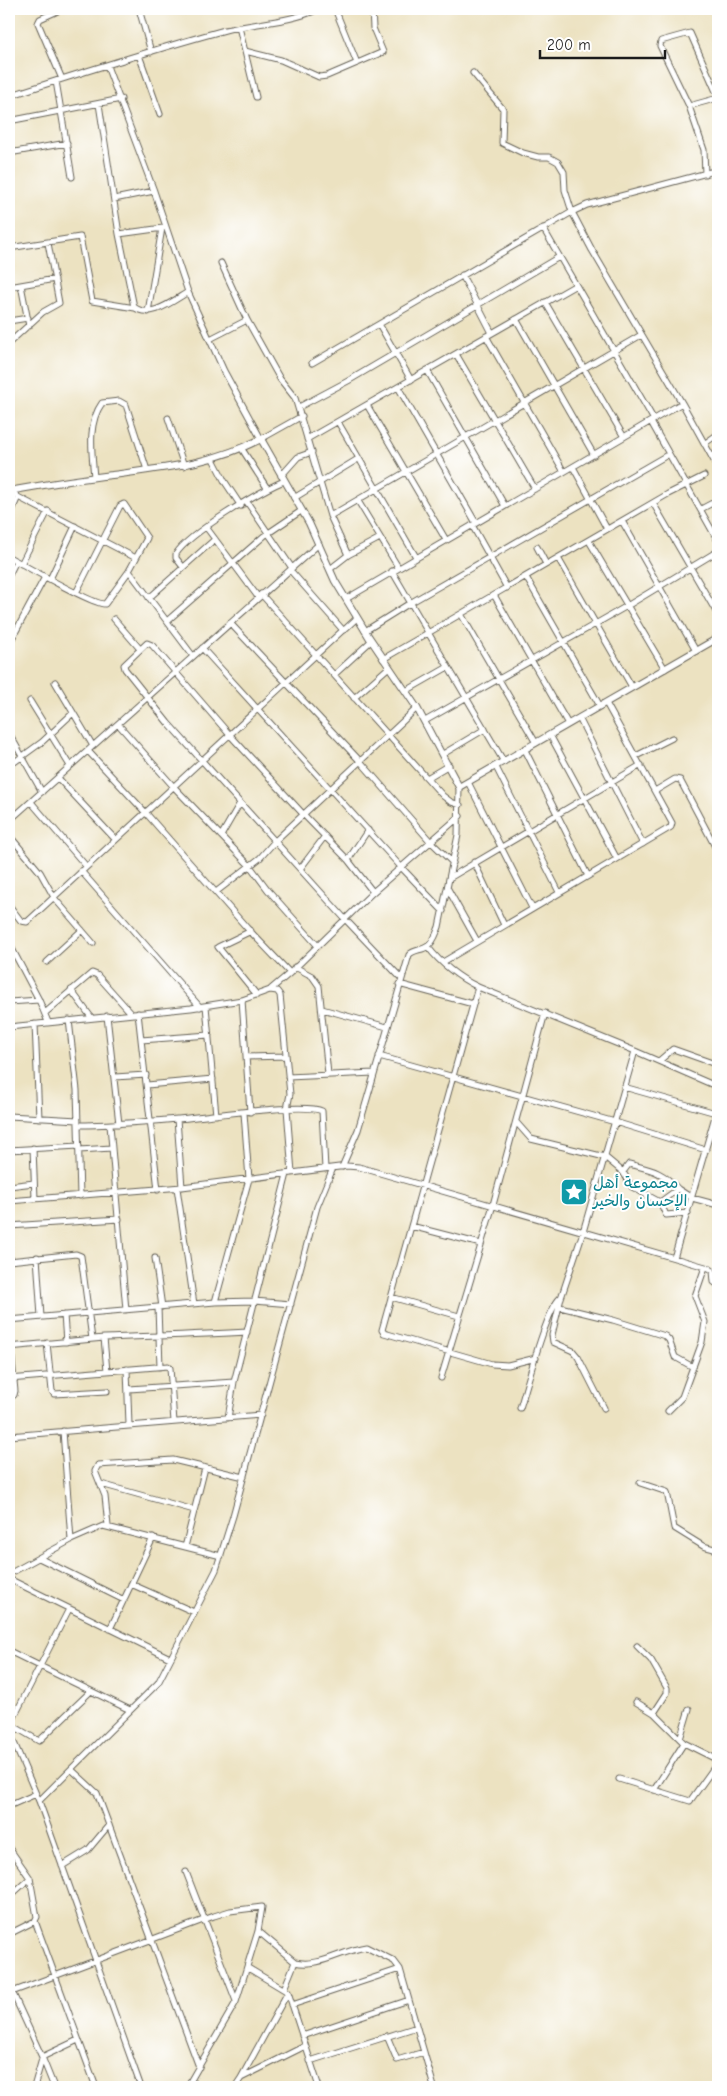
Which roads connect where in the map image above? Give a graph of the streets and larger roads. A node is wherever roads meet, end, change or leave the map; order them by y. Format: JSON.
{"nodes":[{"id":1,"x":62,"y":9,"type":"edge"},
{"id":2,"x":139,"y":9,"type":"edge"},
{"id":3,"x":318,"y":9,"type":"edge"},
{"id":4,"x":336,"y":9,"type":"edge"},
{"id":5,"x":372,"y":9,"type":"edge"},
{"id":6,"x":240,"y":27,"type":"junction"},
{"id":7,"x":245,"y":51,"type":"junction"},
{"id":8,"x":151,"y":52,"type":"junction"},
{"id":9,"x":139,"y":55,"type":"junction"},
{"id":10,"x":357,"y":63,"type":"junction"},
{"id":11,"x":107,"y":66,"type":"junction"},
{"id":12,"x":473,"y":73,"type":"dead end"},
{"id":13,"x":59,"y":80,"type":"junction"},
{"id":14,"x":9,"y":96,"type":"edge"},
{"id":15,"x":256,"y":96,"type":"dead end"},
{"id":16,"x":718,"y":97,"type":"edge"},
{"id":17,"x":120,"y":99,"type":"junction"},
{"id":18,"x":99,"y":104,"type":"junction"},
{"id":19,"x":689,"y":106,"type":"junction"},
{"id":20,"x":61,"y":112,"type":"junction"},
{"id":21,"x":160,"y":114,"type":"dead end"},
{"id":22,"x":9,"y":121,"type":"edge"},
{"id":23,"x":67,"y":143,"type":"junction"},
{"id":24,"x":9,"y":153,"type":"edge"},
{"id":25,"x":718,"y":170,"type":"edge"},
{"id":26,"x":705,"y":174,"type":"junction"},
{"id":27,"x":72,"y":177,"type":"dead end"},
{"id":28,"x":154,"y":191,"type":"junction"},
{"id":29,"x":114,"y":199,"type":"junction"},
{"id":30,"x":572,"y":212,"type":"junction"},
{"id":31,"x":164,"y":228,"type":"junction"},
{"id":32,"x":544,"y":228,"type":"junction"},
{"id":33,"x":119,"y":234,"type":"junction"},
{"id":34,"x":48,"y":243,"type":"junction"},
{"id":35,"x":9,"y":248,"type":"edge"},
{"id":36,"x":559,"y":257,"type":"junction"},
{"id":37,"x":221,"y":263,"type":"dead end"},
{"id":38,"x":462,"y":275,"type":"junction"},
{"id":39,"x":55,"y":279,"type":"junction"},
{"id":40,"x":21,"y":285,"type":"junction"},
{"id":41,"x":576,"y":285,"type":"junction"},
{"id":42,"x":9,"y":287,"type":"edge"},
{"id":43,"x":188,"y":292,"type":"junction"},
{"id":44,"x":545,"y":302,"type":"junction"},
{"id":45,"x":477,"y":304,"type":"junction"},
{"id":46,"x":135,"y":308,"type":"junction"},
{"id":47,"x":148,"y":312,"type":"junction"},
{"id":48,"x":28,"y":318,"type":"junction"},
{"id":49,"x":247,"y":320,"type":"junction"},
{"id":50,"x":516,"y":320,"type":"junction"},
{"id":51,"x":9,"y":321,"type":"edge"},
{"id":52,"x":379,"y":324,"type":"junction"},
{"id":53,"x":29,"y":326,"type":"junction"},
{"id":54,"x":492,"y":333,"type":"junction"},
{"id":55,"x":641,"y":335,"type":"junction"},
{"id":56,"x":486,"y":336,"type":"junction"},
{"id":57,"x":210,"y":339,"type":"junction"},
{"id":58,"x":9,"y":344,"type":"edge"},
{"id":59,"x":396,"y":351,"type":"junction"},
{"id":60,"x":614,"y":352,"type":"junction"},
{"id":61,"x":456,"y":354,"type":"junction"},
{"id":62,"x":312,"y":363,"type":"dead end"},
{"id":63,"x":584,"y":369,"type":"junction"},
{"id":64,"x":427,"y":370,"type":"junction"},
{"id":65,"x":411,"y":380,"type":"junction"},
{"id":66,"x":554,"y":386,"type":"junction"},
{"id":67,"x":398,"y":387,"type":"junction"},
{"id":68,"x":525,"y":402,"type":"junction"},
{"id":69,"x":682,"y":403,"type":"junction"},
{"id":70,"x":367,"y":404,"type":"junction"},
{"id":71,"x":298,"y":407,"type":"junction"},
{"id":72,"x":302,"y":416,"type":"junction"},
{"id":73,"x":168,"y":418,"type":"dead end"},
{"id":74,"x":495,"y":420,"type":"junction"},
{"id":75,"x":652,"y":421,"type":"junction"},
{"id":76,"x":338,"y":422,"type":"junction"},
{"id":77,"x":718,"y":434,"type":"edge"},
{"id":78,"x":465,"y":437,"type":"junction"},
{"id":79,"x":624,"y":437,"type":"junction"},
{"id":80,"x":260,"y":439,"type":"junction"},
{"id":81,"x":307,"y":439,"type":"junction"},
{"id":82,"x":704,"y":444,"type":"junction"},
{"id":83,"x":242,"y":448,"type":"junction"},
{"id":84,"x":312,"y":452,"type":"junction"},
{"id":85,"x":436,"y":454,"type":"junction"},
{"id":86,"x":669,"y":454,"type":"junction"},
{"id":87,"x":594,"y":455,"type":"junction"},
{"id":88,"x":213,"y":459,"type":"junction"},
{"id":89,"x":358,"y":459,"type":"junction"},
{"id":90,"x":184,"y":466,"type":"junction"},
{"id":91,"x":572,"y":467,"type":"junction"},
{"id":92,"x":718,"y":468,"type":"edge"},
{"id":93,"x":147,"y":470,"type":"junction"},
{"id":94,"x":406,"y":472,"type":"junction"},
{"id":95,"x":564,"y":472,"type":"junction"},
{"id":96,"x":704,"y":476,"type":"dead end"},
{"id":97,"x":94,"y":477,"type":"junction"},
{"id":98,"x":283,"y":478,"type":"junction"},
{"id":99,"x":321,"y":481,"type":"junction"},
{"id":100,"x":687,"y":484,"type":"junction"},
{"id":101,"x":267,"y":488,"type":"junction"},
{"id":102,"x":377,"y":489,"type":"junction"},
{"id":103,"x":535,"y":489,"type":"junction"},
{"id":104,"x":10,"y":491,"type":"edge"},
{"id":105,"x":18,"y":497,"type":"junction"},
{"id":106,"x":294,"y":498,"type":"junction"},
{"id":107,"x":590,"y":499,"type":"junction"},
{"id":108,"x":718,"y":500,"type":"edge"},
{"id":109,"x":358,"y":501,"type":"junction"},
{"id":110,"x":247,"y":502,"type":"junction"},
{"id":111,"x":654,"y":503,"type":"junction"},
{"id":112,"x":241,"y":506,"type":"junction"},
{"id":113,"x":505,"y":506,"type":"junction"},
{"id":114,"x":701,"y":509,"type":"junction"},
{"id":115,"x":48,"y":511,"type":"junction"},
{"id":116,"x":301,"y":511,"type":"junction"},
{"id":117,"x":330,"y":516,"type":"junction"},
{"id":118,"x":9,"y":517,"type":"edge"},
{"id":119,"x":622,"y":521,"type":"junction"},
{"id":120,"x":474,"y":524,"type":"junction"},
{"id":121,"x":75,"y":526,"type":"junction"},
{"id":122,"x":206,"y":527,"type":"junction"},
{"id":123,"x":607,"y":529,"type":"junction"},
{"id":124,"x":267,"y":533,"type":"junction"},
{"id":125,"x":380,"y":538,"type":"junction"},
{"id":126,"x":215,"y":539,"type":"junction"},
{"id":127,"x":103,"y":540,"type":"junction"},
{"id":128,"x":446,"y":540,"type":"junction"},
{"id":129,"x":589,"y":540,"type":"junction"},
{"id":130,"x":718,"y":541,"type":"edge"},
{"id":131,"x":319,"y":544,"type":"junction"},
{"id":132,"x":536,"y":548,"type":"dead end"},
{"id":133,"x":718,"y":551,"type":"edge"},
{"id":134,"x":348,"y":555,"type":"junction"},
{"id":135,"x":9,"y":557,"type":"edge"},
{"id":136,"x":416,"y":557,"type":"junction"},
{"id":137,"x":489,"y":557,"type":"junction"},
{"id":138,"x":136,"y":558,"type":"junction"},
{"id":139,"x":558,"y":558,"type":"junction"},
{"id":140,"x":19,"y":563,"type":"junction"},
{"id":141,"x":232,"y":563,"type":"junction"},
{"id":142,"x":546,"y":564,"type":"junction"},
{"id":143,"x":398,"y":567,"type":"junction"},
{"id":144,"x":690,"y":567,"type":"junction"},
{"id":145,"x":183,"y":568,"type":"junction"},
{"id":146,"x":291,"y":569,"type":"junction"},
{"id":147,"x":330,"y":569,"type":"junction"},
{"id":148,"x":129,"y":571,"type":"junction"},
{"id":149,"x":392,"y":571,"type":"junction"},
{"id":150,"x":9,"y":575,"type":"edge"},
{"id":151,"x":526,"y":577,"type":"junction"},
{"id":152,"x":47,"y":578,"type":"junction"},
{"id":153,"x":660,"y":586,"type":"junction"},
{"id":154,"x":507,"y":588,"type":"junction"},
{"id":155,"x":76,"y":593,"type":"junction"},
{"id":156,"x":494,"y":595,"type":"junction"},
{"id":157,"x":260,"y":596,"type":"junction"},
{"id":158,"x":149,"y":598,"type":"junction"},
{"id":159,"x":346,"y":598,"type":"junction"},
{"id":160,"x":410,"y":603,"type":"junction"},
{"id":161,"x":627,"y":606,"type":"junction"},
{"id":162,"x":461,"y":614,"type":"junction"},
{"id":163,"x":718,"y":615,"type":"edge"},
{"id":164,"x":357,"y":618,"type":"junction"},
{"id":165,"x":114,"y":619,"type":"dead end"},
{"id":166,"x":167,"y":621,"type":"junction"},
{"id":167,"x":230,"y":623,"type":"junction"},
{"id":168,"x":595,"y":623,"type":"junction"},
{"id":169,"x":343,"y":630,"type":"junction"},
{"id":170,"x":365,"y":631,"type":"junction"},
{"id":171,"x":428,"y":633,"type":"junction"},
{"id":172,"x":718,"y":638,"type":"edge"},
{"id":173,"x":371,"y":640,"type":"junction"},
{"id":174,"x":563,"y":642,"type":"junction"},
{"id":175,"x":9,"y":644,"type":"edge"},
{"id":176,"x":202,"y":648,"type":"junction"},
{"id":177,"x":140,"y":649,"type":"junction"},
{"id":178,"x":696,"y":651,"type":"junction"},
{"id":179,"x":315,"y":655,"type":"junction"},
{"id":180,"x":193,"y":656,"type":"junction"},
{"id":181,"x":383,"y":659,"type":"junction"},
{"id":182,"x":531,"y":660,"type":"junction"},
{"id":183,"x":448,"y":666,"type":"junction"},
{"id":184,"x":390,"y":668,"type":"junction"},
{"id":185,"x":664,"y":669,"type":"junction"},
{"id":186,"x":176,"y":672,"type":"junction"},
{"id":187,"x":334,"y":675,"type":"junction"},
{"id":188,"x":499,"y":678,"type":"junction"},
{"id":189,"x":287,"y":681,"type":"junction"},
{"id":190,"x":55,"y":682,"type":"dead end"},
{"id":191,"x":632,"y":687,"type":"junction"},
{"id":192,"x":406,"y":691,"type":"junction"},
{"id":193,"x":147,"y":698,"type":"junction"},
{"id":194,"x":354,"y":698,"type":"junction"},
{"id":195,"x":466,"y":698,"type":"junction"},
{"id":196,"x":30,"y":701,"type":"dead end"},
{"id":197,"x":603,"y":704,"type":"junction"},
{"id":198,"x":258,"y":708,"type":"junction"},
{"id":199,"x":417,"y":708,"type":"junction"},
{"id":200,"x":73,"y":713,"type":"junction"},
{"id":201,"x":579,"y":718,"type":"junction"},
{"id":202,"x":425,"y":721,"type":"junction"},
{"id":203,"x":118,"y":724,"type":"junction"},
{"id":204,"x":568,"y":724,"type":"junction"},
{"id":205,"x":485,"y":729,"type":"junction"},
{"id":206,"x":9,"y":733,"type":"edge"},
{"id":207,"x":229,"y":734,"type":"junction"},
{"id":208,"x":388,"y":734,"type":"junction"},
{"id":209,"x":550,"y":735,"type":"junction"},
{"id":210,"x":50,"y":736,"type":"junction"},
{"id":211,"x":672,"y":738,"type":"dead end"},
{"id":212,"x":536,"y":743,"type":"junction"},
{"id":213,"x":94,"y":746,"type":"junction"},
{"id":214,"x":525,"y":750,"type":"junction"},
{"id":215,"x":88,"y":752,"type":"junction"},
{"id":216,"x":443,"y":754,"type":"junction"},
{"id":217,"x":636,"y":756,"type":"junction"},
{"id":218,"x":23,"y":758,"type":"junction"},
{"id":219,"x":202,"y":760,"type":"junction"},
{"id":220,"x":360,"y":761,"type":"junction"},
{"id":221,"x":504,"y":762,"type":"junction"},
{"id":222,"x":449,"y":765,"type":"junction"},
{"id":223,"x":641,"y":765,"type":"junction"},
{"id":224,"x":9,"y":766,"type":"edge"},
{"id":225,"x":70,"y":766,"type":"junction"},
{"id":226,"x":496,"y":767,"type":"junction"},
{"id":227,"x":58,"y":778,"type":"junction"},
{"id":228,"x":427,"y":778,"type":"junction"},
{"id":229,"x":612,"y":781,"type":"junction"},
{"id":230,"x":468,"y":782,"type":"junction"},
{"id":231,"x":173,"y":786,"type":"junction"},
{"id":232,"x":459,"y":787,"type":"junction"},
{"id":233,"x":331,"y":788,"type":"junction"},
{"id":234,"x":655,"y":791,"type":"junction"},
{"id":235,"x":42,"y":792,"type":"junction"},
{"id":236,"x":584,"y":798,"type":"junction"},
{"id":237,"x":31,"y":802,"type":"junction"},
{"id":238,"x":240,"y":803,"type":"junction"},
{"id":239,"x":460,"y":805,"type":"junction"},
{"id":240,"x":145,"y":812,"type":"junction"},
{"id":241,"x":557,"y":814,"type":"junction"},
{"id":242,"x":304,"y":815,"type":"junction"},
{"id":243,"x":460,"y":816,"type":"junction"},
{"id":244,"x":9,"y":821,"type":"edge"},
{"id":245,"x":368,"y":830,"type":"junction"},
{"id":246,"x":529,"y":831,"type":"junction"},
{"id":247,"x":9,"y":835,"type":"edge"},
{"id":248,"x":221,"y":836,"type":"junction"},
{"id":249,"x":325,"y":836,"type":"junction"},
{"id":250,"x":115,"y":839,"type":"junction"},
{"id":251,"x":275,"y":841,"type":"junction"},
{"id":252,"x":430,"y":841,"type":"junction"},
{"id":253,"x":643,"y":844,"type":"junction"},
{"id":254,"x":500,"y":846,"type":"junction"},
{"id":255,"x":718,"y":852,"type":"edge"},
{"id":256,"x":617,"y":859,"type":"junction"},
{"id":257,"x":348,"y":860,"type":"junction"},
{"id":258,"x":474,"y":862,"type":"junction"},
{"id":259,"x":453,"y":864,"type":"junction"},
{"id":260,"x":86,"y":866,"type":"junction"},
{"id":261,"x":250,"y":866,"type":"junction"},
{"id":262,"x":401,"y":867,"type":"junction"},
{"id":263,"x":300,"y":869,"type":"junction"},
{"id":264,"x":81,"y":871,"type":"junction"},
{"id":265,"x":588,"y":876,"type":"junction"},
{"id":266,"x":451,"y":877,"type":"junction"},
{"id":267,"x":448,"y":889,"type":"junction"},
{"id":268,"x":216,"y":892,"type":"junction"},
{"id":269,"x":373,"y":892,"type":"junction"},
{"id":270,"x":559,"y":892,"type":"junction"},
{"id":271,"x":53,"y":897,"type":"junction"},
{"id":272,"x":9,"y":906,"type":"edge"},
{"id":273,"x":532,"y":908,"type":"junction"},
{"id":274,"x":443,"y":911,"type":"junction"},
{"id":275,"x":345,"y":919,"type":"junction"},
{"id":276,"x":504,"y":924,"type":"junction"},
{"id":277,"x":82,"y":930,"type":"junction"},
{"id":278,"x":251,"y":931,"type":"junction"},
{"id":279,"x":478,"y":941,"type":"junction"},
{"id":280,"x":9,"y":943,"type":"edge"},
{"id":281,"x":93,"y":943,"type":"dead end"},
{"id":282,"x":317,"y":944,"type":"junction"},
{"id":283,"x":428,"y":946,"type":"junction"},
{"id":284,"x":47,"y":962,"type":"dead end"},
{"id":285,"x":442,"y":962,"type":"junction"},
{"id":286,"x":295,"y":968,"type":"junction"},
{"id":287,"x":290,"y":973,"type":"junction"},
{"id":288,"x":400,"y":981,"type":"junction"},
{"id":289,"x":478,"y":987,"type":"junction"},
{"id":290,"x":71,"y":990,"type":"junction"},
{"id":291,"x":270,"y":990,"type":"junction"},
{"id":292,"x":257,"y":995,"type":"junction"},
{"id":293,"x":39,"y":1000,"type":"junction"},
{"id":294,"x":242,"y":1000,"type":"junction"},
{"id":295,"x":9,"y":1002,"type":"edge"},
{"id":296,"x":473,"y":1004,"type":"junction"},
{"id":297,"x":203,"y":1006,"type":"junction"},
{"id":298,"x":322,"y":1009,"type":"junction"},
{"id":299,"x":138,"y":1012,"type":"junction"},
{"id":300,"x":45,"y":1013,"type":"junction"},
{"id":301,"x":131,"y":1013,"type":"junction"},
{"id":302,"x":545,"y":1013,"type":"junction"},
{"id":303,"x":107,"y":1016,"type":"junction"},
{"id":304,"x":91,"y":1017,"type":"junction"},
{"id":305,"x":69,"y":1020,"type":"junction"},
{"id":306,"x":48,"y":1022,"type":"junction"},
{"id":307,"x":35,"y":1024,"type":"junction"},
{"id":308,"x":9,"y":1027,"type":"edge"},
{"id":309,"x":387,"y":1027,"type":"junction"},
{"id":310,"x":209,"y":1035,"type":"junction"},
{"id":311,"x":141,"y":1040,"type":"junction"},
{"id":312,"x":635,"y":1051,"type":"junction"},
{"id":313,"x":286,"y":1056,"type":"junction"},
{"id":314,"x":379,"y":1056,"type":"junction"},
{"id":315,"x":246,"y":1058,"type":"junction"},
{"id":316,"x":659,"y":1061,"type":"junction"},
{"id":317,"x":718,"y":1065,"type":"edge"},
{"id":318,"x":374,"y":1073,"type":"junction"},
{"id":319,"x":328,"y":1074,"type":"junction"},
{"id":320,"x":146,"y":1075,"type":"junction"},
{"id":321,"x":115,"y":1077,"type":"junction"},
{"id":322,"x":288,"y":1077,"type":"junction"},
{"id":323,"x":452,"y":1077,"type":"junction"},
{"id":324,"x":213,"y":1079,"type":"junction"},
{"id":325,"x":147,"y":1085,"type":"junction"},
{"id":326,"x":624,"y":1087,"type":"junction"},
{"id":327,"x":718,"y":1087,"type":"edge"},
{"id":328,"x":523,"y":1097,"type":"junction"},
{"id":329,"x":718,"y":1106,"type":"edge"},
{"id":330,"x":287,"y":1109,"type":"junction"},
{"id":331,"x":247,"y":1112,"type":"junction"},
{"id":332,"x":716,"y":1113,"type":"junction"},
{"id":333,"x":216,"y":1115,"type":"junction"},
{"id":334,"x":9,"y":1116,"type":"edge"},
{"id":335,"x":39,"y":1118,"type":"junction"},
{"id":336,"x":177,"y":1119,"type":"junction"},
{"id":337,"x":151,"y":1121,"type":"junction"},
{"id":338,"x":516,"y":1122,"type":"junction"},
{"id":339,"x":616,"y":1122,"type":"junction"},
{"id":340,"x":78,"y":1123,"type":"junction"},
{"id":341,"x":110,"y":1124,"type":"junction"},
{"id":342,"x":119,"y":1124,"type":"junction"},
{"id":343,"x":33,"y":1148,"type":"junction"},
{"id":344,"x":79,"y":1148,"type":"junction"},
{"id":345,"x":112,"y":1148,"type":"junction"},
{"id":346,"x":9,"y":1150,"type":"edge"},
{"id":347,"x":706,"y":1150,"type":"junction"},
{"id":348,"x":605,"y":1157,"type":"junction"},
{"id":349,"x":342,"y":1167,"type":"junction"},
{"id":350,"x":333,"y":1168,"type":"junction"},
{"id":351,"x":326,"y":1169,"type":"junction"},
{"id":352,"x":623,"y":1172,"type":"junction"},
{"id":353,"x":290,"y":1173,"type":"junction"},
{"id":354,"x":249,"y":1179,"type":"junction"},
{"id":355,"x":34,"y":1183,"type":"junction"},
{"id":356,"x":422,"y":1185,"type":"junction"},
{"id":357,"x":9,"y":1186,"type":"edge"},
{"id":358,"x":179,"y":1188,"type":"junction"},
{"id":359,"x":158,"y":1190,"type":"junction"},
{"id":360,"x":678,"y":1190,"type":"junction"},
{"id":361,"x":117,"y":1193,"type":"junction"},
{"id":362,"x":80,"y":1196,"type":"junction"},
{"id":363,"x":692,"y":1198,"type":"junction"},
{"id":364,"x":35,"y":1199,"type":"junction"},
{"id":365,"x":9,"y":1201,"type":"edge"},
{"id":366,"x":660,"y":1202,"type":"junction"},
{"id":367,"x":718,"y":1205,"type":"edge"},
{"id":368,"x":492,"y":1206,"type":"junction"},
{"id":369,"x":688,"y":1212,"type":"junction"},
{"id":370,"x":119,"y":1219,"type":"junction"},
{"id":371,"x":9,"y":1226,"type":"edge"},
{"id":372,"x":411,"y":1226,"type":"junction"},
{"id":373,"x":583,"y":1232,"type":"junction"},
{"id":374,"x":481,"y":1244,"type":"junction"},
{"id":375,"x":37,"y":1258,"type":"junction"},
{"id":376,"x":155,"y":1258,"type":"dead end"},
{"id":377,"x":674,"y":1258,"type":"junction"},
{"id":378,"x":9,"y":1261,"type":"edge"},
{"id":379,"x":704,"y":1267,"type":"junction"},
{"id":380,"x":718,"y":1285,"type":"edge"},
{"id":381,"x":391,"y":1297,"type":"junction"},
{"id":382,"x":561,"y":1298,"type":"junction"},
{"id":383,"x":254,"y":1301,"type":"junction"},
{"id":384,"x":215,"y":1302,"type":"junction"},
{"id":385,"x":194,"y":1304,"type":"junction"},
{"id":386,"x":291,"y":1304,"type":"junction"},
{"id":387,"x":160,"y":1307,"type":"junction"},
{"id":388,"x":560,"y":1307,"type":"junction"},
{"id":389,"x":126,"y":1310,"type":"junction"},
{"id":390,"x":89,"y":1314,"type":"junction"},
{"id":391,"x":64,"y":1315,"type":"junction"},
{"id":392,"x":459,"y":1316,"type":"junction"},
{"id":393,"x":41,"y":1317,"type":"junction"},
{"id":394,"x":9,"y":1320,"type":"edge"},
{"id":395,"x":9,"y":1329,"type":"edge"},
{"id":396,"x":247,"y":1332,"type":"junction"},
{"id":397,"x":159,"y":1336,"type":"junction"},
{"id":398,"x":104,"y":1338,"type":"junction"},
{"id":399,"x":92,"y":1339,"type":"junction"},
{"id":400,"x":66,"y":1342,"type":"junction"},
{"id":401,"x":47,"y":1344,"type":"junction"},
{"id":402,"x":10,"y":1347,"type":"edge"},
{"id":403,"x":449,"y":1352,"type":"junction"},
{"id":404,"x":536,"y":1358,"type":"junction"},
{"id":405,"x":160,"y":1366,"type":"junction"},
{"id":406,"x":693,"y":1367,"type":"junction"},
{"id":407,"x":127,"y":1370,"type":"junction"},
{"id":408,"x":107,"y":1371,"type":"junction"},
{"id":409,"x":50,"y":1375,"type":"junction"},
{"id":410,"x":441,"y":1378,"type":"dead end"},
{"id":411,"x":11,"y":1379,"type":"edge"},
{"id":412,"x":234,"y":1382,"type":"junction"},
{"id":413,"x":171,"y":1386,"type":"junction"},
{"id":414,"x":129,"y":1389,"type":"junction"},
{"id":415,"x":107,"y":1391,"type":"dead end"},
{"id":416,"x":9,"y":1398,"type":"edge"},
{"id":417,"x":520,"y":1408,"type":"dead end"},
{"id":418,"x":604,"y":1408,"type":"dead end"},
{"id":419,"x":668,"y":1411,"type":"dead end"},
{"id":420,"x":261,"y":1415,"type":"junction"},
{"id":421,"x":228,"y":1418,"type":"junction"},
{"id":422,"x":174,"y":1422,"type":"junction"},
{"id":423,"x":130,"y":1425,"type":"junction"},
{"id":424,"x":63,"y":1431,"type":"junction"},
{"id":425,"x":9,"y":1436,"type":"edge"},
{"id":426,"x":205,"y":1468,"type":"junction"},
{"id":427,"x":244,"y":1477,"type":"junction"},
{"id":428,"x":640,"y":1483,"type":"dead end"},
{"id":429,"x":101,"y":1484,"type":"junction"},
{"id":430,"x":194,"y":1510,"type":"junction"},
{"id":431,"x":108,"y":1526,"type":"junction"},
{"id":432,"x":153,"y":1538,"type":"junction"},
{"id":433,"x":71,"y":1540,"type":"junction"},
{"id":434,"x":185,"y":1547,"type":"junction"},
{"id":435,"x":718,"y":1550,"type":"edge"},
{"id":436,"x":221,"y":1556,"type":"junction"},
{"id":437,"x":39,"y":1558,"type":"junction"},
{"id":438,"x":9,"y":1574,"type":"edge"},
{"id":439,"x":9,"y":1579,"type":"edge"},
{"id":440,"x":131,"y":1584,"type":"junction"},
{"id":441,"x":124,"y":1600,"type":"junction"},
{"id":442,"x":69,"y":1609,"type":"junction"},
{"id":443,"x":194,"y":1612,"type":"junction"},
{"id":444,"x":110,"y":1629,"type":"junction"},
{"id":445,"x":637,"y":1646,"type":"dead end"},
{"id":446,"x":9,"y":1650,"type":"edge"},
{"id":447,"x":170,"y":1658,"type":"junction"},
{"id":448,"x":41,"y":1666,"type":"junction"},
{"id":449,"x":90,"y":1690,"type":"junction"},
{"id":450,"x":636,"y":1702,"type":"dead end"},
{"id":451,"x":689,"y":1709,"type":"dead end"},
{"id":452,"x":130,"y":1710,"type":"junction"},
{"id":453,"x":654,"y":1713,"type":"junction"},
{"id":454,"x":9,"y":1726,"type":"edge"},
{"id":455,"x":9,"y":1732,"type":"edge"},
{"id":456,"x":682,"y":1741,"type":"junction"},
{"id":457,"x":718,"y":1761,"type":"edge"},
{"id":458,"x":71,"y":1769,"type":"junction"},
{"id":459,"x":619,"y":1779,"type":"dead end"},
{"id":460,"x":654,"y":1790,"type":"junction"},
{"id":461,"x":36,"y":1794,"type":"junction"},
{"id":462,"x":39,"y":1801,"type":"junction"},
{"id":463,"x":9,"y":1806,"type":"edge"},
{"id":464,"x":109,"y":1825,"type":"junction"},
{"id":465,"x":9,"y":1848,"type":"edge"},
{"id":466,"x":62,"y":1866,"type":"junction"},
{"id":467,"x":186,"y":1872,"type":"dead end"},
{"id":468,"x":30,"y":1878,"type":"junction"},
{"id":469,"x":9,"y":1897,"type":"edge"},
{"id":470,"x":204,"y":1920,"type":"junction"},
{"id":471,"x":36,"y":1921,"type":"junction"},
{"id":472,"x":258,"y":1932,"type":"junction"},
{"id":473,"x":9,"y":1934,"type":"edge"},
{"id":474,"x":152,"y":1940,"type":"junction"},
{"id":475,"x":95,"y":1962,"type":"junction"},
{"id":476,"x":296,"y":1962,"type":"junction"},
{"id":477,"x":248,"y":1968,"type":"junction"},
{"id":478,"x":400,"y":1968,"type":"junction"},
{"id":479,"x":54,"y":1977,"type":"junction"},
{"id":480,"x":9,"y":1985,"type":"edge"},
{"id":481,"x":286,"y":1990,"type":"junction"},
{"id":482,"x":12,"y":1992,"type":"junction"},
{"id":483,"x":409,"y":2000,"type":"junction"},
{"id":484,"x":236,"y":2002,"type":"junction"},
{"id":485,"x":292,"y":2005,"type":"junction"},
{"id":486,"x":417,"y":2027,"type":"junction"},
{"id":487,"x":302,"y":2036,"type":"junction"},
{"id":488,"x":387,"y":2036,"type":"junction"},
{"id":489,"x":78,"y":2040,"type":"junction"},
{"id":490,"x":305,"y":2046,"type":"junction"},
{"id":491,"x":424,"y":2052,"type":"junction"},
{"id":492,"x":42,"y":2058,"type":"junction"},
{"id":493,"x":310,"y":2061,"type":"junction"},
{"id":494,"x":199,"y":2067,"type":"junction"},
{"id":495,"x":241,"y":2078,"type":"junction"},
{"id":496,"x":34,"y":2087,"type":"edge"},
{"id":497,"x":54,"y":2087,"type":"edge"},
{"id":498,"x":96,"y":2087,"type":"edge"},
{"id":499,"x":141,"y":2087,"type":"edge"},
{"id":500,"x":187,"y":2087,"type":"edge"},
{"id":501,"x":235,"y":2087,"type":"edge"},
{"id":502,"x":319,"y":2087,"type":"edge"},
{"id":503,"x":434,"y":2087,"type":"edge"}],
"edges":[{"from":1,"to":13,"type":"street"},
{"from":2,"to":8,"type":"street"},
{"from":3,"to":6,"type":"street"},
{"from":4,"to":10,"type":"street"},
{"from":5,"to":10,"type":"street"},
{"from":6,"to":7,"type":"street"},
{"from":6,"to":8,"type":"street"},
{"from":7,"to":10,"type":"street"},
{"from":7,"to":15,"type":"street"},
{"from":8,"to":9,"type":"street"},
{"from":9,"to":11,"type":"street"},
{"from":9,"to":21,"type":"street"},
{"from":11,"to":13,"type":"street"},
{"from":11,"to":17,"type":"street"},
{"from":12,"to":30,"type":"street"},
{"from":13,"to":14,"type":"street"},
{"from":13,"to":20,"type":"street"},
{"from":16,"to":19,"type":"street"},
{"from":16,"to":19,"type":"street"},
{"from":17,"to":18,"type":"street"},
{"from":17,"to":28,"type":"street"},
{"from":18,"to":20,"type":"street"},
{"from":18,"to":29,"type":"street"},
{"from":19,"to":26,"type":"street"},
{"from":20,"to":22,"type":"street"},
{"from":20,"to":23,"type":"street"},
{"from":23,"to":24,"type":"street"},
{"from":23,"to":27,"type":"street"},
{"from":25,"to":26,"type":"street"},
{"from":26,"to":30,"type":"street"},
{"from":28,"to":29,"type":"street"},
{"from":28,"to":31,"type":"street"},
{"from":29,"to":33,"type":"street"},
{"from":30,"to":32,"type":"street"},
{"from":30,"to":55,"type":"street"},
{"from":31,"to":33,"type":"street"},
{"from":31,"to":43,"type":"street"},
{"from":31,"to":47,"type":"street"},
{"from":32,"to":36,"type":"street"},
{"from":32,"to":38,"type":"street"},
{"from":33,"to":46,"type":"street"},
{"from":34,"to":35,"type":"street"},
{"from":34,"to":39,"type":"street"},
{"from":34,"to":46,"type":"street"},
{"from":36,"to":41,"type":"street"},
{"from":36,"to":45,"type":"street"},
{"from":37,"to":49,"type":"street"},
{"from":38,"to":45,"type":"street"},
{"from":38,"to":52,"type":"street"},
{"from":39,"to":40,"type":"street"},
{"from":39,"to":53,"type":"street"},
{"from":40,"to":42,"type":"street"},
{"from":40,"to":48,"type":"street"},
{"from":41,"to":44,"type":"street"},
{"from":41,"to":60,"type":"street"},
{"from":43,"to":47,"type":"street"},
{"from":43,"to":57,"type":"street"},
{"from":44,"to":50,"type":"street"},
{"from":44,"to":63,"type":"street"},
{"from":45,"to":54,"type":"street"},
{"from":45,"to":59,"type":"street"},
{"from":46,"to":47,"type":"street"},
{"from":48,"to":51,"type":"street"},
{"from":48,"to":53,"type":"street"},
{"from":49,"to":57,"type":"street"},
{"from":49,"to":71,"type":"street"},
{"from":50,"to":54,"type":"street"},
{"from":50,"to":66,"type":"street"},
{"from":52,"to":59,"type":"street"},
{"from":52,"to":62,"type":"street"},
{"from":53,"to":58,"type":"street"},
{"from":54,"to":56,"type":"street"},
{"from":55,"to":60,"type":"street"},
{"from":55,"to":69,"type":"street"},
{"from":56,"to":61,"type":"street"},
{"from":56,"to":68,"type":"street"},
{"from":57,"to":80,"type":"street"},
{"from":59,"to":65,"type":"street"},
{"from":59,"to":71,"type":"street"},
{"from":60,"to":63,"type":"street"},
{"from":60,"to":75,"type":"street"},
{"from":61,"to":64,"type":"street"},
{"from":61,"to":74,"type":"street"},
{"from":63,"to":66,"type":"street"},
{"from":63,"to":79,"type":"street"},
{"from":64,"to":65,"type":"street"},
{"from":64,"to":78,"type":"street"},
{"from":65,"to":67,"type":"street"},
{"from":66,"to":68,"type":"street"},
{"from":66,"to":87,"type":"street"},
{"from":67,"to":70,"type":"street"},
{"from":67,"to":85,"type":"street"},
{"from":68,"to":74,"type":"street"},
{"from":68,"to":95,"type":"street"},
{"from":69,"to":75,"type":"street"},
{"from":69,"to":82,"type":"street"},
{"from":70,"to":76,"type":"street"},
{"from":70,"to":94,"type":"street"},
{"from":71,"to":72,"type":"street"},
{"from":72,"to":80,"type":"street"},
{"from":72,"to":81,"type":"street"},
{"from":73,"to":90,"type":"street"},
{"from":74,"to":78,"type":"street"},
{"from":74,"to":103,"type":"street"},
{"from":75,"to":79,"type":"street"},
{"from":75,"to":86,"type":"street"},
{"from":76,"to":81,"type":"street"},
{"from":76,"to":89,"type":"street"},
{"from":77,"to":82,"type":"street"},
{"from":78,"to":85,"type":"street"},
{"from":78,"to":113,"type":"street"},
{"from":79,"to":87,"type":"street"},
{"from":80,"to":83,"type":"street"},
{"from":80,"to":98,"type":"street"},
{"from":81,"to":84,"type":"street"},
{"from":82,"to":92,"type":"street"},
{"from":83,"to":88,"type":"street"},
{"from":83,"to":101,"type":"street"},
{"from":84,"to":98,"type":"street"},
{"from":84,"to":99,"type":"street"},
{"from":85,"to":94,"type":"street"},
{"from":85,"to":120,"type":"street"},
{"from":86,"to":100,"type":"street"},
{"from":86,"to":107,"type":"street"},
{"from":87,"to":91,"type":"street"},
{"from":88,"to":90,"type":"street"},
{"from":88,"to":112,"type":"street"},
{"from":89,"to":99,"type":"street"},
{"from":89,"to":102,"type":"street"},
{"from":90,"to":93,"type":"street"},
{"from":91,"to":95,"type":"street"},
{"from":91,"to":107,"type":"street"},
{"from":93,"to":97,"type":"street"},
{"from":93,"to":97,"type":"street"},
{"from":94,"to":102,"type":"street"},
{"from":94,"to":128,"type":"street"},
{"from":95,"to":103,"type":"street"},
{"from":96,"to":100,"type":"street"},
{"from":97,"to":104,"type":"street"},
{"from":98,"to":101,"type":"street"},
{"from":98,"to":106,"type":"street"},
{"from":99,"to":106,"type":"street"},
{"from":99,"to":117,"type":"street"},
{"from":100,"to":111,"type":"street"},
{"from":100,"to":114,"type":"street"},
{"from":101,"to":110,"type":"street"},
{"from":102,"to":109,"type":"street"},
{"from":102,"to":136,"type":"street"},
{"from":103,"to":113,"type":"street"},
{"from":104,"to":105,"type":"street"},
{"from":105,"to":115,"type":"street"},
{"from":105,"to":118,"type":"street"},
{"from":106,"to":116,"type":"street"},
{"from":107,"to":123,"type":"street"},
{"from":107,"to":137,"type":"street"},
{"from":108,"to":114,"type":"street"},
{"from":109,"to":117,"type":"street"},
{"from":109,"to":125,"type":"street"},
{"from":110,"to":112,"type":"street"},
{"from":110,"to":124,"type":"street"},
{"from":111,"to":119,"type":"street"},
{"from":111,"to":144,"type":"street"},
{"from":112,"to":122,"type":"street"},
{"from":113,"to":120,"type":"street"},
{"from":114,"to":130,"type":"street"},
{"from":115,"to":121,"type":"street"},
{"from":115,"to":140,"type":"street"},
{"from":116,"to":124,"type":"street"},
{"from":116,"to":131,"type":"street"},
{"from":117,"to":134,"type":"street"},
{"from":119,"to":123,"type":"street"},
{"from":119,"to":153,"type":"street"},
{"from":120,"to":128,"type":"street"},
{"from":120,"to":137,"type":"street"},
{"from":121,"to":127,"type":"street"},
{"from":121,"to":152,"type":"street"},
{"from":122,"to":126,"type":"street"},
{"from":122,"to":145,"type":"street"},
{"from":123,"to":129,"type":"street"},
{"from":124,"to":141,"type":"street"},
{"from":124,"to":146,"type":"street"},
{"from":125,"to":134,"type":"street"},
{"from":125,"to":143,"type":"street"},
{"from":126,"to":141,"type":"street"},
{"from":126,"to":145,"type":"street"},
{"from":127,"to":138,"type":"street"},
{"from":127,"to":138,"type":"street"},
{"from":127,"to":155,"type":"street"},
{"from":128,"to":136,"type":"street"},
{"from":129,"to":139,"type":"street"},
{"from":129,"to":161,"type":"street"},
{"from":131,"to":146,"type":"street"},
{"from":131,"to":147,"type":"street"},
{"from":132,"to":142,"type":"street"},
{"from":133,"to":144,"type":"street"},
{"from":134,"to":147,"type":"street"},
{"from":135,"to":140,"type":"street"},
{"from":136,"to":143,"type":"street"},
{"from":137,"to":154,"type":"street"},
{"from":137,"to":160,"type":"street"},
{"from":138,"to":148,"type":"street"},
{"from":139,"to":142,"type":"street"},
{"from":139,"to":168,"type":"street"},
{"from":140,"to":150,"type":"street"},
{"from":140,"to":152,"type":"street"},
{"from":141,"to":157,"type":"street"},
{"from":141,"to":166,"type":"street"},
{"from":142,"to":151,"type":"street"},
{"from":143,"to":149,"type":"street"},
{"from":144,"to":153,"type":"street"},
{"from":144,"to":163,"type":"street"},
{"from":145,"to":158,"type":"street"},
{"from":146,"to":157,"type":"street"},
{"from":146,"to":169,"type":"street"},
{"from":147,"to":159,"type":"street"},
{"from":148,"to":155,"type":"street"},
{"from":148,"to":158,"type":"street"},
{"from":149,"to":159,"type":"street"},
{"from":149,"to":160,"type":"street"},
{"from":151,"to":154,"type":"street"},
{"from":151,"to":174,"type":"street"},
{"from":152,"to":155,"type":"street"},
{"from":152,"to":175,"type":"street"},
{"from":153,"to":161,"type":"street"},
{"from":153,"to":178,"type":"street"},
{"from":154,"to":156,"type":"street"},
{"from":156,"to":162,"type":"street"},
{"from":156,"to":182,"type":"street"},
{"from":157,"to":167,"type":"street"},
{"from":157,"to":179,"type":"street"},
{"from":158,"to":166,"type":"street"},
{"from":159,"to":164,"type":"street"},
{"from":160,"to":170,"type":"street"},
{"from":160,"to":171,"type":"street"},
{"from":161,"to":168,"type":"street"},
{"from":161,"to":185,"type":"street"},
{"from":162,"to":171,"type":"street"},
{"from":162,"to":188,"type":"street"},
{"from":164,"to":169,"type":"street"},
{"from":164,"to":170,"type":"street"},
{"from":165,"to":177,"type":"street"},
{"from":166,"to":180,"type":"street"},
{"from":167,"to":176,"type":"street"},
{"from":167,"to":189,"type":"street"},
{"from":168,"to":174,"type":"street"},
{"from":168,"to":191,"type":"street"},
{"from":169,"to":179,"type":"street"},
{"from":170,"to":173,"type":"street"},
{"from":171,"to":181,"type":"street"},
{"from":171,"to":183,"type":"street"},
{"from":172,"to":178,"type":"street"},
{"from":173,"to":181,"type":"street"},
{"from":173,"to":187,"type":"street"},
{"from":174,"to":182,"type":"street"},
{"from":174,"to":197,"type":"street"},
{"from":176,"to":180,"type":"street"},
{"from":176,"to":198,"type":"street"},
{"from":177,"to":186,"type":"street"},
{"from":177,"to":193,"type":"street"},
{"from":178,"to":185,"type":"street"},
{"from":179,"to":187,"type":"street"},
{"from":179,"to":189,"type":"street"},
{"from":180,"to":186,"type":"street"},
{"from":181,"to":184,"type":"street"},
{"from":182,"to":188,"type":"street"},
{"from":182,"to":204,"type":"street"},
{"from":183,"to":192,"type":"street"},
{"from":183,"to":195,"type":"street"},
{"from":184,"to":192,"type":"street"},
{"from":184,"to":194,"type":"street"},
{"from":185,"to":191,"type":"street"},
{"from":186,"to":193,"type":"street"},
{"from":186,"to":207,"type":"street"},
{"from":187,"to":194,"type":"street"},
{"from":188,"to":195,"type":"street"},
{"from":188,"to":212,"type":"street"},
{"from":189,"to":198,"type":"street"},
{"from":189,"to":220,"type":"street"},
{"from":190,"to":200,"type":"street"},
{"from":191,"to":197,"type":"street"},
{"from":192,"to":199,"type":"street"},
{"from":193,"to":203,"type":"street"},
{"from":193,"to":219,"type":"street"},
{"from":194,"to":208,"type":"street"},
{"from":195,"to":202,"type":"street"},
{"from":195,"to":205,"type":"street"},
{"from":196,"to":210,"type":"street"},
{"from":197,"to":201,"type":"street"},
{"from":197,"to":217,"type":"street"},
{"from":198,"to":207,"type":"street"},
{"from":198,"to":233,"type":"street"},
{"from":199,"to":202,"type":"street"},
{"from":199,"to":208,"type":"street"},
{"from":200,"to":210,"type":"street"},
{"from":200,"to":213,"type":"street"},
{"from":201,"to":204,"type":"street"},
{"from":201,"to":229,"type":"street"},
{"from":202,"to":216,"type":"street"},
{"from":203,"to":213,"type":"street"},
{"from":203,"to":231,"type":"street"},
{"from":204,"to":209,"type":"street"},
{"from":205,"to":216,"type":"street"},
{"from":205,"to":221,"type":"street"},
{"from":206,"to":218,"type":"street"},
{"from":207,"to":219,"type":"street"},
{"from":207,"to":242,"type":"street"},
{"from":208,"to":220,"type":"street"},
{"from":208,"to":228,"type":"street"},
{"from":209,"to":212,"type":"street"},
{"from":209,"to":236,"type":"street"},
{"from":210,"to":218,"type":"street"},
{"from":210,"to":225,"type":"street"},
{"from":211,"to":217,"type":"street"},
{"from":212,"to":214,"type":"street"},
{"from":213,"to":215,"type":"street"},
{"from":214,"to":221,"type":"street"},
{"from":214,"to":241,"type":"street"},
{"from":215,"to":225,"type":"street"},
{"from":215,"to":240,"type":"street"},
{"from":216,"to":222,"type":"street"},
{"from":217,"to":223,"type":"street"},
{"from":218,"to":224,"type":"street"},
{"from":218,"to":235,"type":"street"},
{"from":219,"to":231,"type":"street"},
{"from":219,"to":238,"type":"street"},
{"from":220,"to":233,"type":"street"},
{"from":220,"to":252,"type":"street"},
{"from":221,"to":226,"type":"street"},
{"from":222,"to":228,"type":"street"},
{"from":222,"to":232,"type":"street"},
{"from":223,"to":229,"type":"street"},
{"from":223,"to":234,"type":"street"},
{"from":225,"to":227,"type":"street"},
{"from":226,"to":230,"type":"street"},
{"from":226,"to":246,"type":"street"},
{"from":227,"to":235,"type":"street"},
{"from":227,"to":250,"type":"street"},
{"from":228,"to":239,"type":"street"},
{"from":229,"to":236,"type":"street"},
{"from":229,"to":253,"type":"street"},
{"from":230,"to":232,"type":"street"},
{"from":230,"to":254,"type":"street"},
{"from":231,"to":240,"type":"street"},
{"from":231,"to":248,"type":"street"},
{"from":232,"to":239,"type":"street"},
{"from":233,"to":242,"type":"street"},
{"from":233,"to":245,"type":"street"},
{"from":234,"to":253,"type":"street"},
{"from":234,"to":255,"type":"street"},
{"from":235,"to":237,"type":"street"},
{"from":236,"to":241,"type":"street"},
{"from":236,"to":256,"type":"street"},
{"from":237,"to":244,"type":"street"},
{"from":237,"to":260,"type":"street"},
{"from":238,"to":248,"type":"street"},
{"from":238,"to":251,"type":"street"},
{"from":239,"to":243,"type":"street"},
{"from":240,"to":250,"type":"street"},
{"from":240,"to":268,"type":"street"},
{"from":241,"to":246,"type":"street"},
{"from":241,"to":265,"type":"street"},
{"from":242,"to":249,"type":"street"},
{"from":242,"to":251,"type":"street"},
{"from":243,"to":252,"type":"street"},
{"from":243,"to":259,"type":"street"},
{"from":245,"to":257,"type":"street"},
{"from":245,"to":262,"type":"street"},
{"from":246,"to":254,"type":"street"},
{"from":246,"to":270,"type":"street"},
{"from":247,"to":271,"type":"street"},
{"from":248,"to":261,"type":"street"},
{"from":249,"to":257,"type":"street"},
{"from":249,"to":263,"type":"street"},
{"from":250,"to":260,"type":"street"},
{"from":251,"to":261,"type":"street"},
{"from":251,"to":263,"type":"street"},
{"from":252,"to":259,"type":"street"},
{"from":252,"to":262,"type":"street"},
{"from":253,"to":256,"type":"street"},
{"from":254,"to":258,"type":"street"},
{"from":254,"to":273,"type":"street"},
{"from":256,"to":265,"type":"street"},
{"from":257,"to":269,"type":"street"},
{"from":258,"to":266,"type":"street"},
{"from":258,"to":276,"type":"street"},
{"from":259,"to":266,"type":"street"},
{"from":260,"to":264,"type":"street"},
{"from":261,"to":268,"type":"street"},
{"from":261,"to":282,"type":"street"},
{"from":262,"to":269,"type":"street"},
{"from":262,"to":274,"type":"street"},
{"from":263,"to":275,"type":"street"},
{"from":264,"to":271,"type":"street"},
{"from":264,"to":297,"type":"street"},
{"from":265,"to":270,"type":"street"},
{"from":266,"to":267,"type":"street"},
{"from":267,"to":274,"type":"street"},
{"from":267,"to":279,"type":"street"},
{"from":268,"to":278,"type":"street"},
{"from":269,"to":275,"type":"street"},
{"from":270,"to":273,"type":"street"},
{"from":271,"to":272,"type":"street"},
{"from":271,"to":277,"type":"street"},
{"from":273,"to":276,"type":"street"},
{"from":274,"to":283,"type":"street"},
{"from":275,"to":282,"type":"street"},
{"from":275,"to":288,"type":"street"},
{"from":276,"to":279,"type":"street"},
{"from":277,"to":281,"type":"street"},
{"from":277,"to":284,"type":"street"},
{"from":278,"to":287,"type":"street"},
{"from":278,"to":292,"type":"street"},
{"from":279,"to":285,"type":"street"},
{"from":280,"to":293,"type":"street"},
{"from":282,"to":286,"type":"street"},
{"from":283,"to":285,"type":"street"},
{"from":283,"to":288,"type":"street"},
{"from":285,"to":289,"type":"street"},
{"from":286,"to":287,"type":"street"},
{"from":286,"to":298,"type":"street"},
{"from":287,"to":291,"type":"street"},
{"from":288,"to":296,"type":"street"},
{"from":288,"to":309,"type":"street"},
{"from":289,"to":296,"type":"street"},
{"from":289,"to":302,"type":"street"},
{"from":290,"to":300,"type":"street"},
{"from":290,"to":301,"type":"street"},
{"from":290,"to":304,"type":"street"},
{"from":291,"to":292,"type":"street"},
{"from":291,"to":313,"type":"street"},
{"from":292,"to":294,"type":"street"},
{"from":293,"to":295,"type":"street"},
{"from":293,"to":300,"type":"street"},
{"from":294,"to":297,"type":"street"},
{"from":294,"to":315,"type":"street"},
{"from":296,"to":323,"type":"street"},
{"from":297,"to":299,"type":"street"},
{"from":297,"to":310,"type":"street"},
{"from":298,"to":309,"type":"street"},
{"from":298,"to":319,"type":"street"},
{"from":299,"to":301,"type":"street"},
{"from":299,"to":311,"type":"street"},
{"from":300,"to":306,"type":"street"},
{"from":301,"to":303,"type":"street"},
{"from":302,"to":312,"type":"street"},
{"from":302,"to":328,"type":"street"},
{"from":303,"to":304,"type":"street"},
{"from":303,"to":321,"type":"street"},
{"from":304,"to":305,"type":"street"},
{"from":305,"to":306,"type":"street"},
{"from":305,"to":340,"type":"street"},
{"from":306,"to":307,"type":"street"},
{"from":307,"to":308,"type":"street"},
{"from":307,"to":335,"type":"street"},
{"from":309,"to":314,"type":"street"},
{"from":310,"to":311,"type":"street"},
{"from":310,"to":324,"type":"street"},
{"from":311,"to":320,"type":"street"},
{"from":312,"to":316,"type":"street"},
{"from":312,"to":326,"type":"street"},
{"from":313,"to":315,"type":"street"},
{"from":313,"to":322,"type":"street"},
{"from":314,"to":318,"type":"street"},
{"from":314,"to":323,"type":"street"},
{"from":315,"to":331,"type":"street"},
{"from":316,"to":317,"type":"street"},
{"from":316,"to":327,"type":"street"},
{"from":318,"to":319,"type":"street"},
{"from":318,"to":349,"type":"street"},
{"from":319,"to":322,"type":"street"},
{"from":320,"to":321,"type":"street"},
{"from":320,"to":325,"type":"street"},
{"from":321,"to":342,"type":"street"},
{"from":322,"to":330,"type":"street"},
{"from":323,"to":328,"type":"street"},
{"from":323,"to":356,"type":"street"},
{"from":324,"to":325,"type":"street"},
{"from":324,"to":333,"type":"street"},
{"from":325,"to":337,"type":"street"},
{"from":326,"to":332,"type":"street"},
{"from":326,"to":339,"type":"street"},
{"from":328,"to":338,"type":"street"},
{"from":328,"to":339,"type":"street"},
{"from":329,"to":332,"type":"street"},
{"from":330,"to":331,"type":"street"},
{"from":330,"to":351,"type":"street"},
{"from":330,"to":353,"type":"street"},
{"from":331,"to":333,"type":"street"},
{"from":331,"to":354,"type":"street"},
{"from":332,"to":347,"type":"street"},
{"from":333,"to":336,"type":"street"},
{"from":334,"to":335,"type":"street"},
{"from":335,"to":340,"type":"street"},
{"from":336,"to":337,"type":"street"},
{"from":336,"to":358,"type":"street"},
{"from":337,"to":342,"type":"street"},
{"from":337,"to":359,"type":"street"},
{"from":338,"to":348,"type":"street"},
{"from":338,"to":368,"type":"street"},
{"from":339,"to":347,"type":"street"},
{"from":339,"to":348,"type":"street"},
{"from":340,"to":341,"type":"street"},
{"from":340,"to":344,"type":"street"},
{"from":341,"to":342,"type":"street"},
{"from":341,"to":345,"type":"street"},
{"from":343,"to":344,"type":"street"},
{"from":343,"to":346,"type":"street"},
{"from":343,"to":355,"type":"street"},
{"from":344,"to":345,"type":"street"},
{"from":344,"to":362,"type":"street"},
{"from":345,"to":361,"type":"street"},
{"from":347,"to":363,"type":"street"},
{"from":348,"to":352,"type":"street"},
{"from":348,"to":373,"type":"street"},
{"from":349,"to":350,"type":"street"},
{"from":349,"to":356,"type":"street"},
{"from":350,"to":351,"type":"street"},
{"from":350,"to":386,"type":"street"},
{"from":351,"to":353,"type":"street"},
{"from":352,"to":360,"type":"street"},
{"from":352,"to":366,"type":"street"},
{"from":353,"to":354,"type":"street"},
{"from":353,"to":383,"type":"street"},
{"from":354,"to":358,"type":"street"},
{"from":354,"to":384,"type":"street"},
{"from":355,"to":357,"type":"street"},
{"from":355,"to":364,"type":"street"},
{"from":356,"to":368,"type":"street"},
{"from":356,"to":372,"type":"street"},
{"from":358,"to":359,"type":"street"},
{"from":358,"to":385,"type":"street"},
{"from":359,"to":361,"type":"street"},
{"from":360,"to":363,"type":"street"},
{"from":360,"to":366,"type":"street"},
{"from":361,"to":362,"type":"street"},
{"from":361,"to":370,"type":"street"},
{"from":362,"to":364,"type":"street"},
{"from":363,"to":367,"type":"street"},
{"from":363,"to":369,"type":"street"},
{"from":364,"to":365,"type":"street"},
{"from":366,"to":369,"type":"street"},
{"from":368,"to":373,"type":"street"},
{"from":368,"to":374,"type":"street"},
{"from":369,"to":377,"type":"street"},
{"from":370,"to":371,"type":"street"},
{"from":370,"to":389,"type":"street"},
{"from":372,"to":374,"type":"street"},
{"from":372,"to":381,"type":"street"},
{"from":373,"to":377,"type":"street"},
{"from":373,"to":382,"type":"street"},
{"from":374,"to":392,"type":"street"},
{"from":375,"to":378,"type":"street"},
{"from":375,"to":390,"type":"street"},
{"from":375,"to":393,"type":"street"},
{"from":376,"to":387,"type":"street"},
{"from":377,"to":379,"type":"street"},
{"from":379,"to":380,"type":"street"},
{"from":379,"to":406,"type":"street"},
{"from":381,"to":392,"type":"street"},
{"from":381,"to":403,"type":"street"},
{"from":382,"to":388,"type":"street"},
{"from":382,"to":404,"type":"street"},
{"from":383,"to":384,"type":"street"},
{"from":383,"to":386,"type":"street"},
{"from":383,"to":396,"type":"street"},
{"from":384,"to":385,"type":"street"},
{"from":385,"to":387,"type":"street"},
{"from":386,"to":420,"type":"street"},
{"from":387,"to":389,"type":"street"},
{"from":387,"to":397,"type":"street"},
{"from":388,"to":406,"type":"street"},
{"from":388,"to":418,"type":"street"},
{"from":389,"to":390,"type":"street"},
{"from":390,"to":391,"type":"street"},
{"from":390,"to":399,"type":"street"},
{"from":391,"to":393,"type":"street"},
{"from":391,"to":400,"type":"street"},
{"from":392,"to":403,"type":"street"},
{"from":393,"to":394,"type":"street"},
{"from":395,"to":402,"type":"street"},
{"from":396,"to":397,"type":"street"},
{"from":396,"to":412,"type":"street"},
{"from":397,"to":398,"type":"street"},
{"from":397,"to":405,"type":"street"},
{"from":398,"to":399,"type":"street"},
{"from":398,"to":408,"type":"street"},
{"from":399,"to":400,"type":"street"},
{"from":400,"to":401,"type":"street"},
{"from":401,"to":402,"type":"street"},
{"from":401,"to":409,"type":"street"},
{"from":402,"to":411,"type":"street"},
{"from":403,"to":404,"type":"street"},
{"from":403,"to":410,"type":"street"},
{"from":404,"to":417,"type":"street"},
{"from":405,"to":407,"type":"street"},
{"from":405,"to":413,"type":"street"},
{"from":406,"to":419,"type":"street"},
{"from":407,"to":408,"type":"street"},
{"from":407,"to":414,"type":"street"},
{"from":408,"to":409,"type":"street"},
{"from":409,"to":411,"type":"street"},
{"from":409,"to":415,"type":"street"},
{"from":411,"to":416,"type":"street"},
{"from":412,"to":413,"type":"street"},
{"from":412,"to":421,"type":"street"},
{"from":413,"to":414,"type":"street"},
{"from":413,"to":422,"type":"street"},
{"from":414,"to":423,"type":"street"},
{"from":420,"to":421,"type":"street"},
{"from":420,"to":427,"type":"street"},
{"from":421,"to":422,"type":"street"},
{"from":422,"to":423,"type":"street"},
{"from":423,"to":424,"type":"street"},
{"from":424,"to":425,"type":"street"},
{"from":424,"to":433,"type":"street"},
{"from":426,"to":427,"type":"street"},
{"from":426,"to":429,"type":"street"},
{"from":426,"to":430,"type":"street"},
{"from":427,"to":436,"type":"street"},
{"from":428,"to":435,"type":"street"},
{"from":429,"to":430,"type":"street"},
{"from":429,"to":431,"type":"street"},
{"from":430,"to":434,"type":"street"},
{"from":431,"to":432,"type":"street"},
{"from":431,"to":433,"type":"street"},
{"from":432,"to":434,"type":"street"},
{"from":432,"to":440,"type":"street"},
{"from":433,"to":437,"type":"street"},
{"from":434,"to":436,"type":"street"},
{"from":436,"to":443,"type":"street"},
{"from":437,"to":438,"type":"street"},
{"from":437,"to":441,"type":"street"},
{"from":439,"to":442,"type":"street"},
{"from":440,"to":441,"type":"street"},
{"from":440,"to":443,"type":"street"},
{"from":441,"to":444,"type":"street"},
{"from":442,"to":444,"type":"street"},
{"from":442,"to":448,"type":"street"},
{"from":443,"to":447,"type":"street"},
{"from":444,"to":447,"type":"street"},
{"from":445,"to":453,"type":"street"},
{"from":446,"to":448,"type":"street"},
{"from":447,"to":452,"type":"street"},
{"from":448,"to":449,"type":"street"},
{"from":448,"to":454,"type":"street"},
{"from":449,"to":452,"type":"street"},
{"from":449,"to":454,"type":"street"},
{"from":450,"to":453,"type":"street"},
{"from":451,"to":456,"type":"street"},
{"from":452,"to":458,"type":"street"},
{"from":453,"to":456,"type":"street"},
{"from":455,"to":461,"type":"street"},
{"from":456,"to":457,"type":"street"},
{"from":456,"to":460,"type":"street"},
{"from":457,"to":460,"type":"street"},
{"from":458,"to":462,"type":"street"},
{"from":458,"to":464,"type":"street"},
{"from":459,"to":460,"type":"street"},
{"from":461,"to":462,"type":"street"},
{"from":461,"to":463,"type":"street"},
{"from":462,"to":466,"type":"street"},
{"from":464,"to":466,"type":"street"},
{"from":464,"to":474,"type":"street"},
{"from":465,"to":468,"type":"street"},
{"from":466,"to":475,"type":"street"},
{"from":467,"to":470,"type":"street"},
{"from":468,"to":469,"type":"street"},
{"from":468,"to":471,"type":"street"},
{"from":470,"to":472,"type":"street"},
{"from":470,"to":474,"type":"street"},
{"from":470,"to":484,"type":"street"},
{"from":471,"to":473,"type":"street"},
{"from":471,"to":479,"type":"street"},
{"from":472,"to":476,"type":"street"},
{"from":472,"to":477,"type":"street"},
{"from":474,"to":475,"type":"street"},
{"from":474,"to":494,"type":"street"},
{"from":475,"to":479,"type":"street"},
{"from":475,"to":499,"type":"street"},
{"from":476,"to":478,"type":"street"},
{"from":476,"to":481,"type":"street"},
{"from":477,"to":481,"type":"street"},
{"from":477,"to":484,"type":"street"},
{"from":478,"to":483,"type":"street"},
{"from":478,"to":485,"type":"street"},
{"from":479,"to":482,"type":"street"},
{"from":479,"to":489,"type":"street"},
{"from":480,"to":482,"type":"street"},
{"from":481,"to":485,"type":"street"},
{"from":481,"to":495,"type":"street"},
{"from":482,"to":492,"type":"street"},
{"from":483,"to":486,"type":"street"},
{"from":483,"to":487,"type":"street"},
{"from":484,"to":494,"type":"street"},
{"from":485,"to":487,"type":"street"},
{"from":486,"to":488,"type":"street"},
{"from":486,"to":491,"type":"street"},
{"from":487,"to":490,"type":"street"},
{"from":488,"to":491,"type":"street"},
{"from":488,"to":493,"type":"street"},
{"from":489,"to":492,"type":"street"},
{"from":489,"to":498,"type":"street"},
{"from":490,"to":493,"type":"street"},
{"from":490,"to":495,"type":"street"},
{"from":491,"to":503,"type":"street"},
{"from":492,"to":496,"type":"street"},
{"from":492,"to":497,"type":"street"},
{"from":493,"to":502,"type":"street"},
{"from":494,"to":500,"type":"street"},
{"from":495,"to":501,"type":"street"}]}
